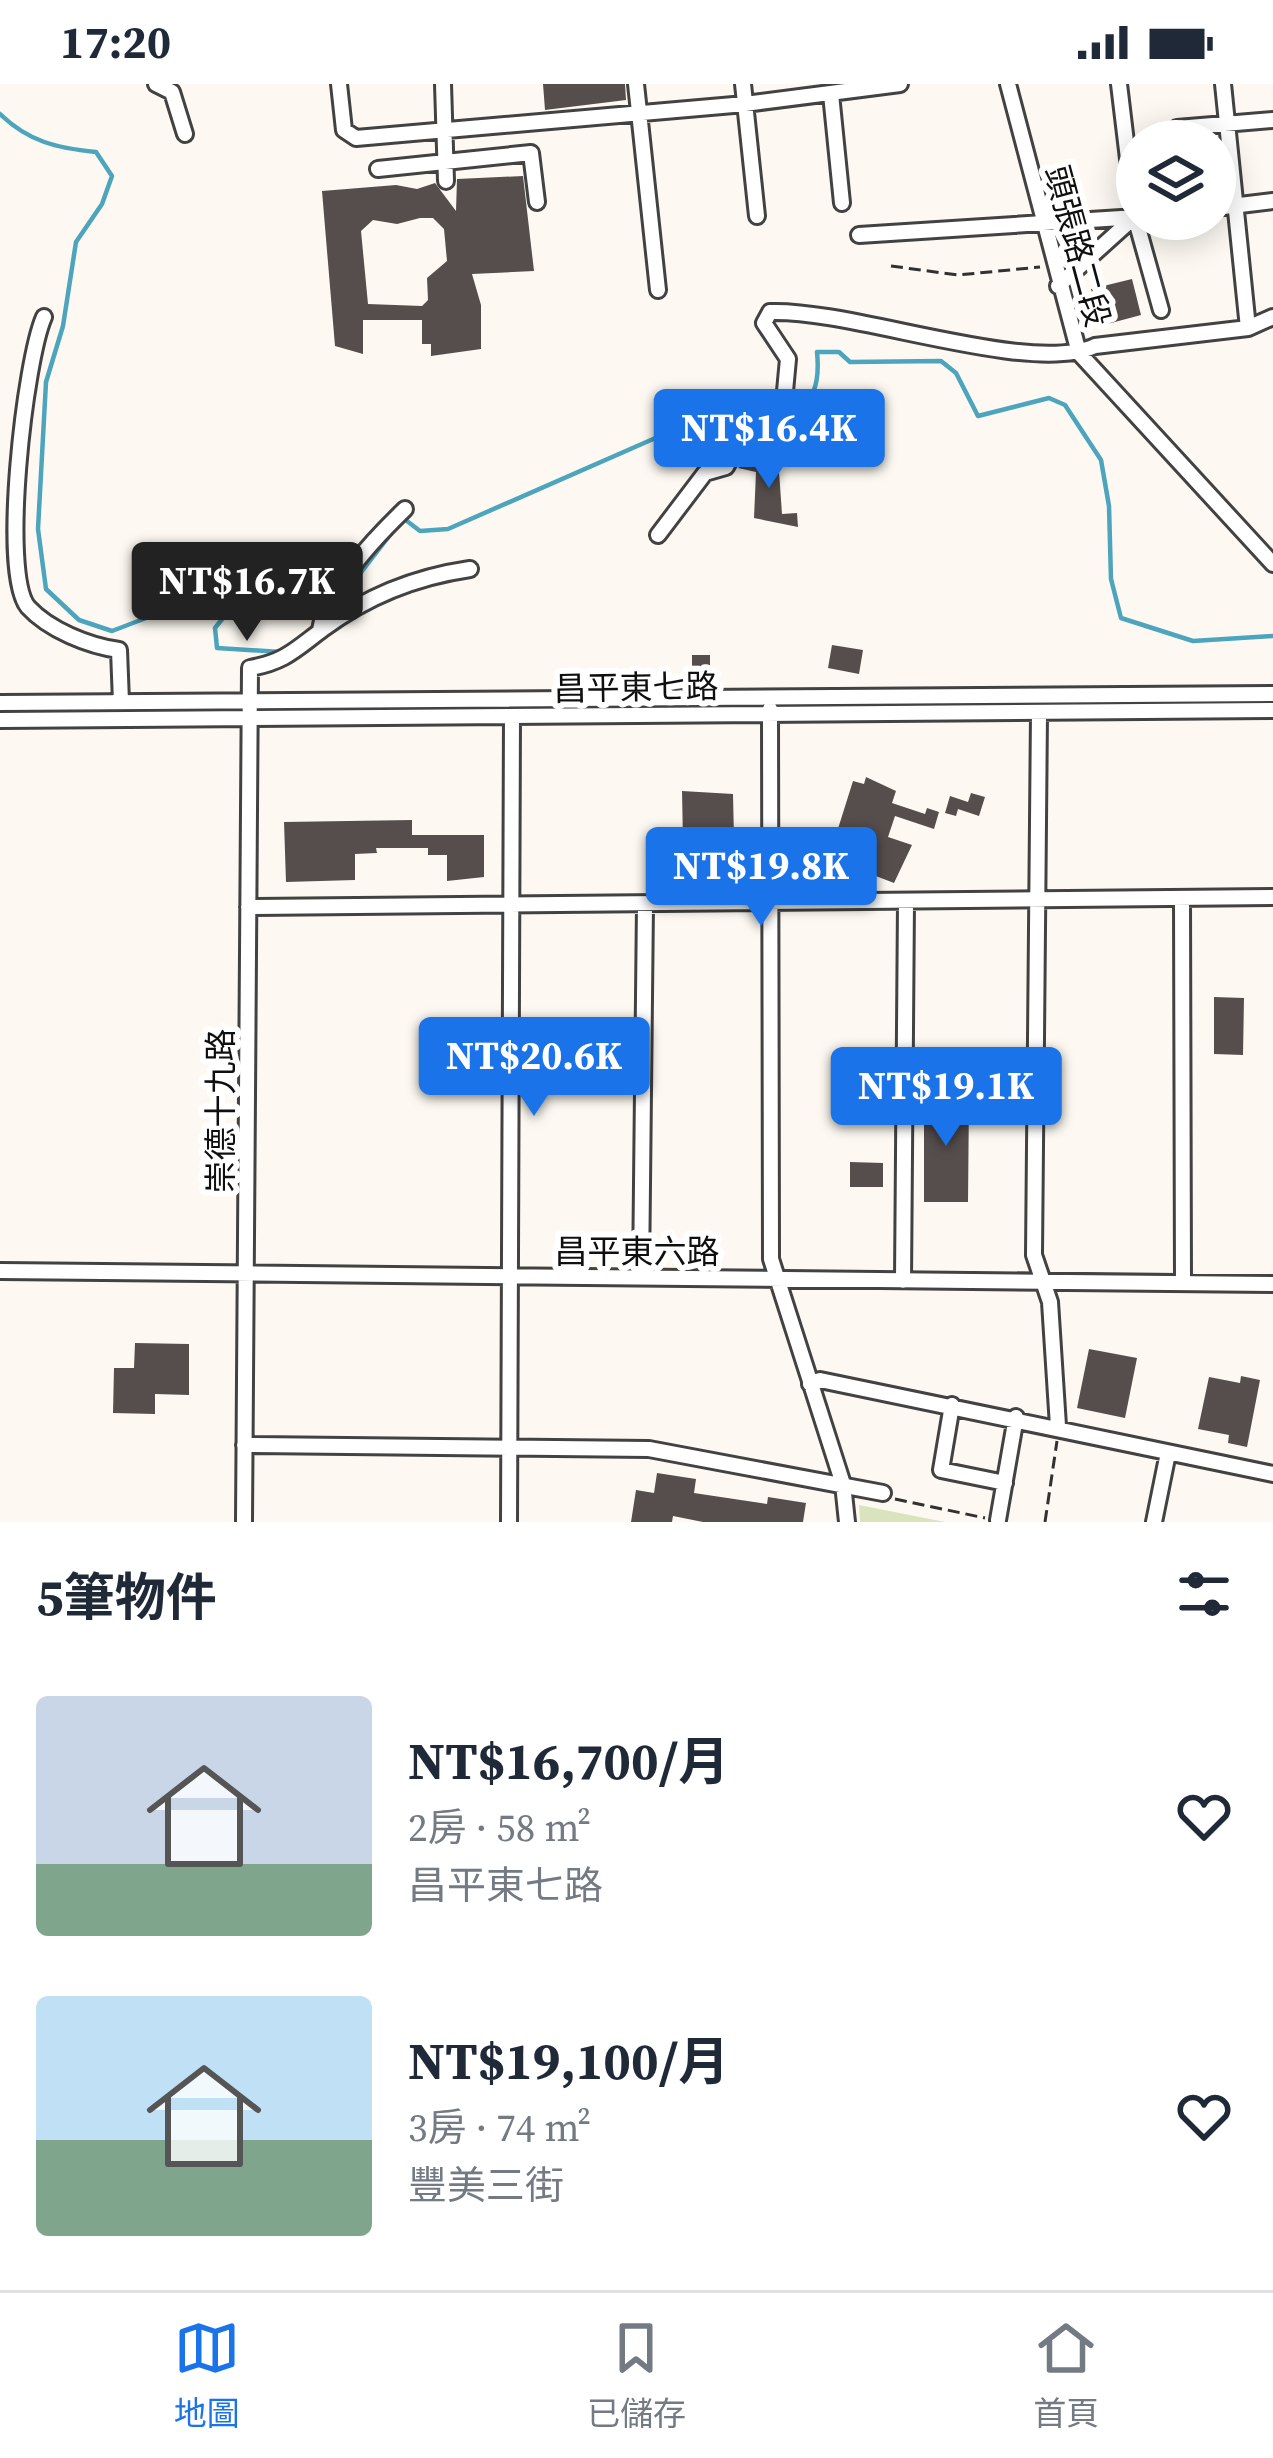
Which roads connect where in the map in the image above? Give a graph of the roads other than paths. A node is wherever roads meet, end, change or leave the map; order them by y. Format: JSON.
{"nodes":[{"id":1,"x":157,"y":84,"type":"edge"},
{"id":2,"x":338,"y":84,"type":"edge"},
{"id":3,"x":443,"y":84,"type":"edge"},
{"id":4,"x":636,"y":84,"type":"edge"},
{"id":5,"x":743,"y":84,"type":"edge"},
{"id":6,"x":900,"y":84,"type":"edge"},
{"id":7,"x":1008,"y":84,"type":"edge"},
{"id":8,"x":1119,"y":84,"type":"edge"},
{"id":9,"x":1223,"y":84,"type":"edge"},
{"id":10,"x":831,"y":94,"type":"junction"},
{"id":11,"x":745,"y":104,"type":"junction"},
{"id":12,"x":639,"y":114,"type":"junction"},
{"id":13,"x":1124,"y":120,"type":"edge"},
{"id":14,"x":1227,"y":120,"type":"edge"},
{"id":15,"x":1273,"y":120,"type":"edge"},
{"id":16,"x":1236,"y":123,"type":"edge"},
{"id":17,"x":185,"y":134,"type":"dead end"},
{"id":18,"x":442,"y":134,"type":"junction"},
{"id":19,"x":445,"y":162,"type":"junction"},
{"id":20,"x":378,"y":170,"type":"dead end"},
{"id":21,"x":446,"y":182,"type":"dead end"},
{"id":22,"x":1273,"y":201,"type":"edge"},
{"id":23,"x":537,"y":202,"type":"dead end"},
{"id":24,"x":842,"y":203,"type":"dead end"},
{"id":25,"x":1236,"y":206,"type":"edge"},
{"id":26,"x":757,"y":216,"type":"dead end"},
{"id":27,"x":1116,"y":219,"type":"edge"},
{"id":28,"x":1236,"y":223,"type":"edge"},
{"id":29,"x":1044,"y":224,"type":"junction"},
{"id":30,"x":1116,"y":230,"type":"edge"},
{"id":31,"x":859,"y":236,"type":"dead end"},
{"id":32,"x":1142,"y":240,"type":"edge"},
{"id":33,"x":1058,"y":286,"type":"junction"},
{"id":34,"x":658,"y":290,"type":"dead end"},
{"id":35,"x":1161,"y":310,"type":"dead end"},
{"id":36,"x":44,"y":316,"type":"dead end"},
{"id":37,"x":1273,"y":317,"type":"edge"},
{"id":38,"x":1248,"y":328,"type":"junction"},
{"id":39,"x":1079,"y":353,"type":"junction"},
{"id":40,"x":405,"y":509,"type":"dead end"},
{"id":41,"x":658,"y":535,"type":"dead end"},
{"id":42,"x":1265,"y":544,"type":"edge"},
{"id":43,"x":1273,"y":564,"type":"edge"},
{"id":44,"x":470,"y":569,"type":"dead end"},
{"id":45,"x":320,"y":630,"type":"junction"},
{"id":46,"x":1273,"y":694,"type":"edge"},
{"id":47,"x":248,"y":700,"type":"junction"},
{"id":48,"x":121,"y":702,"type":"junction"},
{"id":49,"x":0,"y":703,"type":"edge"},
{"id":50,"x":770,"y":705,"type":"junction"},
{"id":51,"x":1273,"y":710,"type":"edge"},
{"id":52,"x":1039,"y":712,"type":"junction"},
{"id":53,"x":512,"y":716,"type":"junction"},
{"id":54,"x":248,"y":719,"type":"junction"},
{"id":55,"x":0,"y":720,"type":"edge"},
{"id":56,"x":1273,"y":897,"type":"edge"},
{"id":57,"x":1182,"y":898,"type":"junction"},
{"id":58,"x":1038,"y":900,"type":"junction"},
{"id":59,"x":906,"y":902,"type":"junction"},
{"id":60,"x":645,"y":904,"type":"junction"},
{"id":61,"x":772,"y":904,"type":"junction"},
{"id":62,"x":511,"y":905,"type":"junction"},
{"id":63,"x":248,"y":907,"type":"junction"},
{"id":64,"x":0,"y":1271,"type":"edge"},
{"id":65,"x":246,"y":1273,"type":"junction"},
{"id":66,"x":508,"y":1277,"type":"junction"},
{"id":67,"x":641,"y":1278,"type":"junction"},
{"id":68,"x":775,"y":1279,"type":"junction"},
{"id":69,"x":902,"y":1281,"type":"junction"},
{"id":70,"x":1045,"y":1281,"type":"junction"},
{"id":71,"x":1183,"y":1283,"type":"junction"},
{"id":72,"x":1273,"y":1284,"type":"edge"},
{"id":73,"x":810,"y":1384,"type":"junction"},
{"id":74,"x":952,"y":1405,"type":"junction"},
{"id":75,"x":1016,"y":1418,"type":"junction"},
{"id":76,"x":1058,"y":1426,"type":"junction"},
{"id":77,"x":244,"y":1445,"type":"junction"},
{"id":78,"x":508,"y":1447,"type":"junction"},
{"id":79,"x":1168,"y":1453,"type":"junction"},
{"id":80,"x":1273,"y":1474,"type":"edge"},
{"id":81,"x":1005,"y":1483,"type":"junction"},
{"id":82,"x":843,"y":1484,"type":"junction"},
{"id":83,"x":883,"y":1493,"type":"road end"},
{"id":84,"x":998,"y":1520,"type":"edge"},
{"id":85,"x":244,"y":1522,"type":"edge"},
{"id":86,"x":509,"y":1522,"type":"edge"},
{"id":87,"x":847,"y":1522,"type":"edge"},
{"id":88,"x":1154,"y":1522,"type":"edge"}],
"edges":[{"from":1,"to":17,"type":"street"},
{"from":2,"to":18,"type":"street"},
{"from":3,"to":18,"type":"street"},
{"from":4,"to":12,"type":"street"},
{"from":5,"to":11,"type":"street"},
{"from":6,"to":10,"type":"street"},
{"from":7,"to":29,"type":"street","name":"頭張路二段"},
{"from":8,"to":13,"type":"street"},
{"from":9,"to":14,"type":"street"},
{"from":10,"to":11,"type":"street"},
{"from":10,"to":24,"type":"street"},
{"from":11,"to":12,"type":"street"},
{"from":11,"to":26,"type":"street"},
{"from":12,"to":18,"type":"street"},
{"from":12,"to":34,"type":"street"},
{"from":15,"to":16,"type":"street"},
{"from":18,"to":19,"type":"street"},
{"from":19,"to":20,"type":"street"},
{"from":19,"to":21,"type":"street"},
{"from":19,"to":23,"type":"street"},
{"from":22,"to":25,"type":"street"},
{"from":27,"to":29,"type":"street"},
{"from":28,"to":38,"type":"street"},
{"from":29,"to":31,"type":"street"},
{"from":29,"to":33,"type":"street","name":"頭張路二段"},
{"from":30,"to":33,"type":"street"},
{"from":32,"to":35,"type":"street"},
{"from":33,"to":39,"type":"street","name":"頭張路二段"},
{"from":36,"to":48,"type":"street"},
{"from":37,"to":38,"type":"street"},
{"from":38,"to":39,"type":"street"},
{"from":39,"to":41,"type":"street"},
{"from":39,"to":42,"type":"street","name":"頭張路二段"},
{"from":40,"to":45,"type":"street"},
{"from":42,"to":43,"type":"street","name":"頭張路二段"},
{"from":44,"to":45,"type":"street"},
{"from":45,"to":47,"type":"street"},
{"from":46,"to":50,"type":"street","name":"昌平東七路"},
{"from":47,"to":48,"type":"street","name":"昌平東七路"},
{"from":47,"to":50,"type":"street","name":"昌平東七路"},
{"from":47,"to":54,"type":"street","name":"崇德十九路"},
{"from":48,"to":49,"type":"street","name":"昌平東七路"},
{"from":50,"to":52,"type":"street","name":"昌平東七路"},
{"from":50,"to":53,"type":"street","name":"昌平東七路"},
{"from":50,"to":61,"type":"street"},
{"from":51,"to":52,"type":"street","name":"昌平東七路"},
{"from":52,"to":58,"type":"street"},
{"from":53,"to":54,"type":"street","name":"昌平東七路"},
{"from":53,"to":62,"type":"street"},
{"from":54,"to":55,"type":"street","name":"昌平東七路"},
{"from":54,"to":63,"type":"street","name":"崇德十九路"},
{"from":56,"to":57,"type":"street"},
{"from":57,"to":58,"type":"street"},
{"from":57,"to":71,"type":"street"},
{"from":58,"to":59,"type":"street"},
{"from":58,"to":70,"type":"street"},
{"from":59,"to":61,"type":"street"},
{"from":59,"to":69,"type":"street"},
{"from":60,"to":61,"type":"street"},
{"from":60,"to":62,"type":"street"},
{"from":60,"to":67,"type":"street"},
{"from":61,"to":68,"type":"street"},
{"from":62,"to":63,"type":"street"},
{"from":62,"to":66,"type":"street"},
{"from":63,"to":65,"type":"street","name":"崇德十九路"},
{"from":64,"to":65,"type":"street","name":"昌平東六路"},
{"from":65,"to":66,"type":"street","name":"昌平東六路"},
{"from":65,"to":77,"type":"street","name":"崇德十九路"},
{"from":66,"to":67,"type":"street","name":"昌平東六路"},
{"from":66,"to":78,"type":"street"},
{"from":67,"to":68,"type":"street","name":"昌平東六路"},
{"from":68,"to":69,"type":"street","name":"昌平東六路"},
{"from":68,"to":73,"type":"street"},
{"from":69,"to":70,"type":"street","name":"昌平東六路"},
{"from":70,"to":71,"type":"street","name":"昌平東六路"},
{"from":70,"to":76,"type":"street"},
{"from":71,"to":72,"type":"street","name":"昌平東六路"},
{"from":73,"to":74,"type":"street"},
{"from":73,"to":82,"type":"street"},
{"from":74,"to":75,"type":"street"},
{"from":74,"to":81,"type":"street"},
{"from":75,"to":76,"type":"street"},
{"from":75,"to":81,"type":"street"},
{"from":76,"to":79,"type":"street"},
{"from":77,"to":78,"type":"street"},
{"from":77,"to":85,"type":"street","name":"崇德十九路"},
{"from":78,"to":82,"type":"street"},
{"from":78,"to":86,"type":"street"},
{"from":79,"to":80,"type":"street"},
{"from":79,"to":88,"type":"street"},
{"from":81,"to":84,"type":"street"},
{"from":82,"to":83,"type":"street"},
{"from":82,"to":87,"type":"street"}]}
